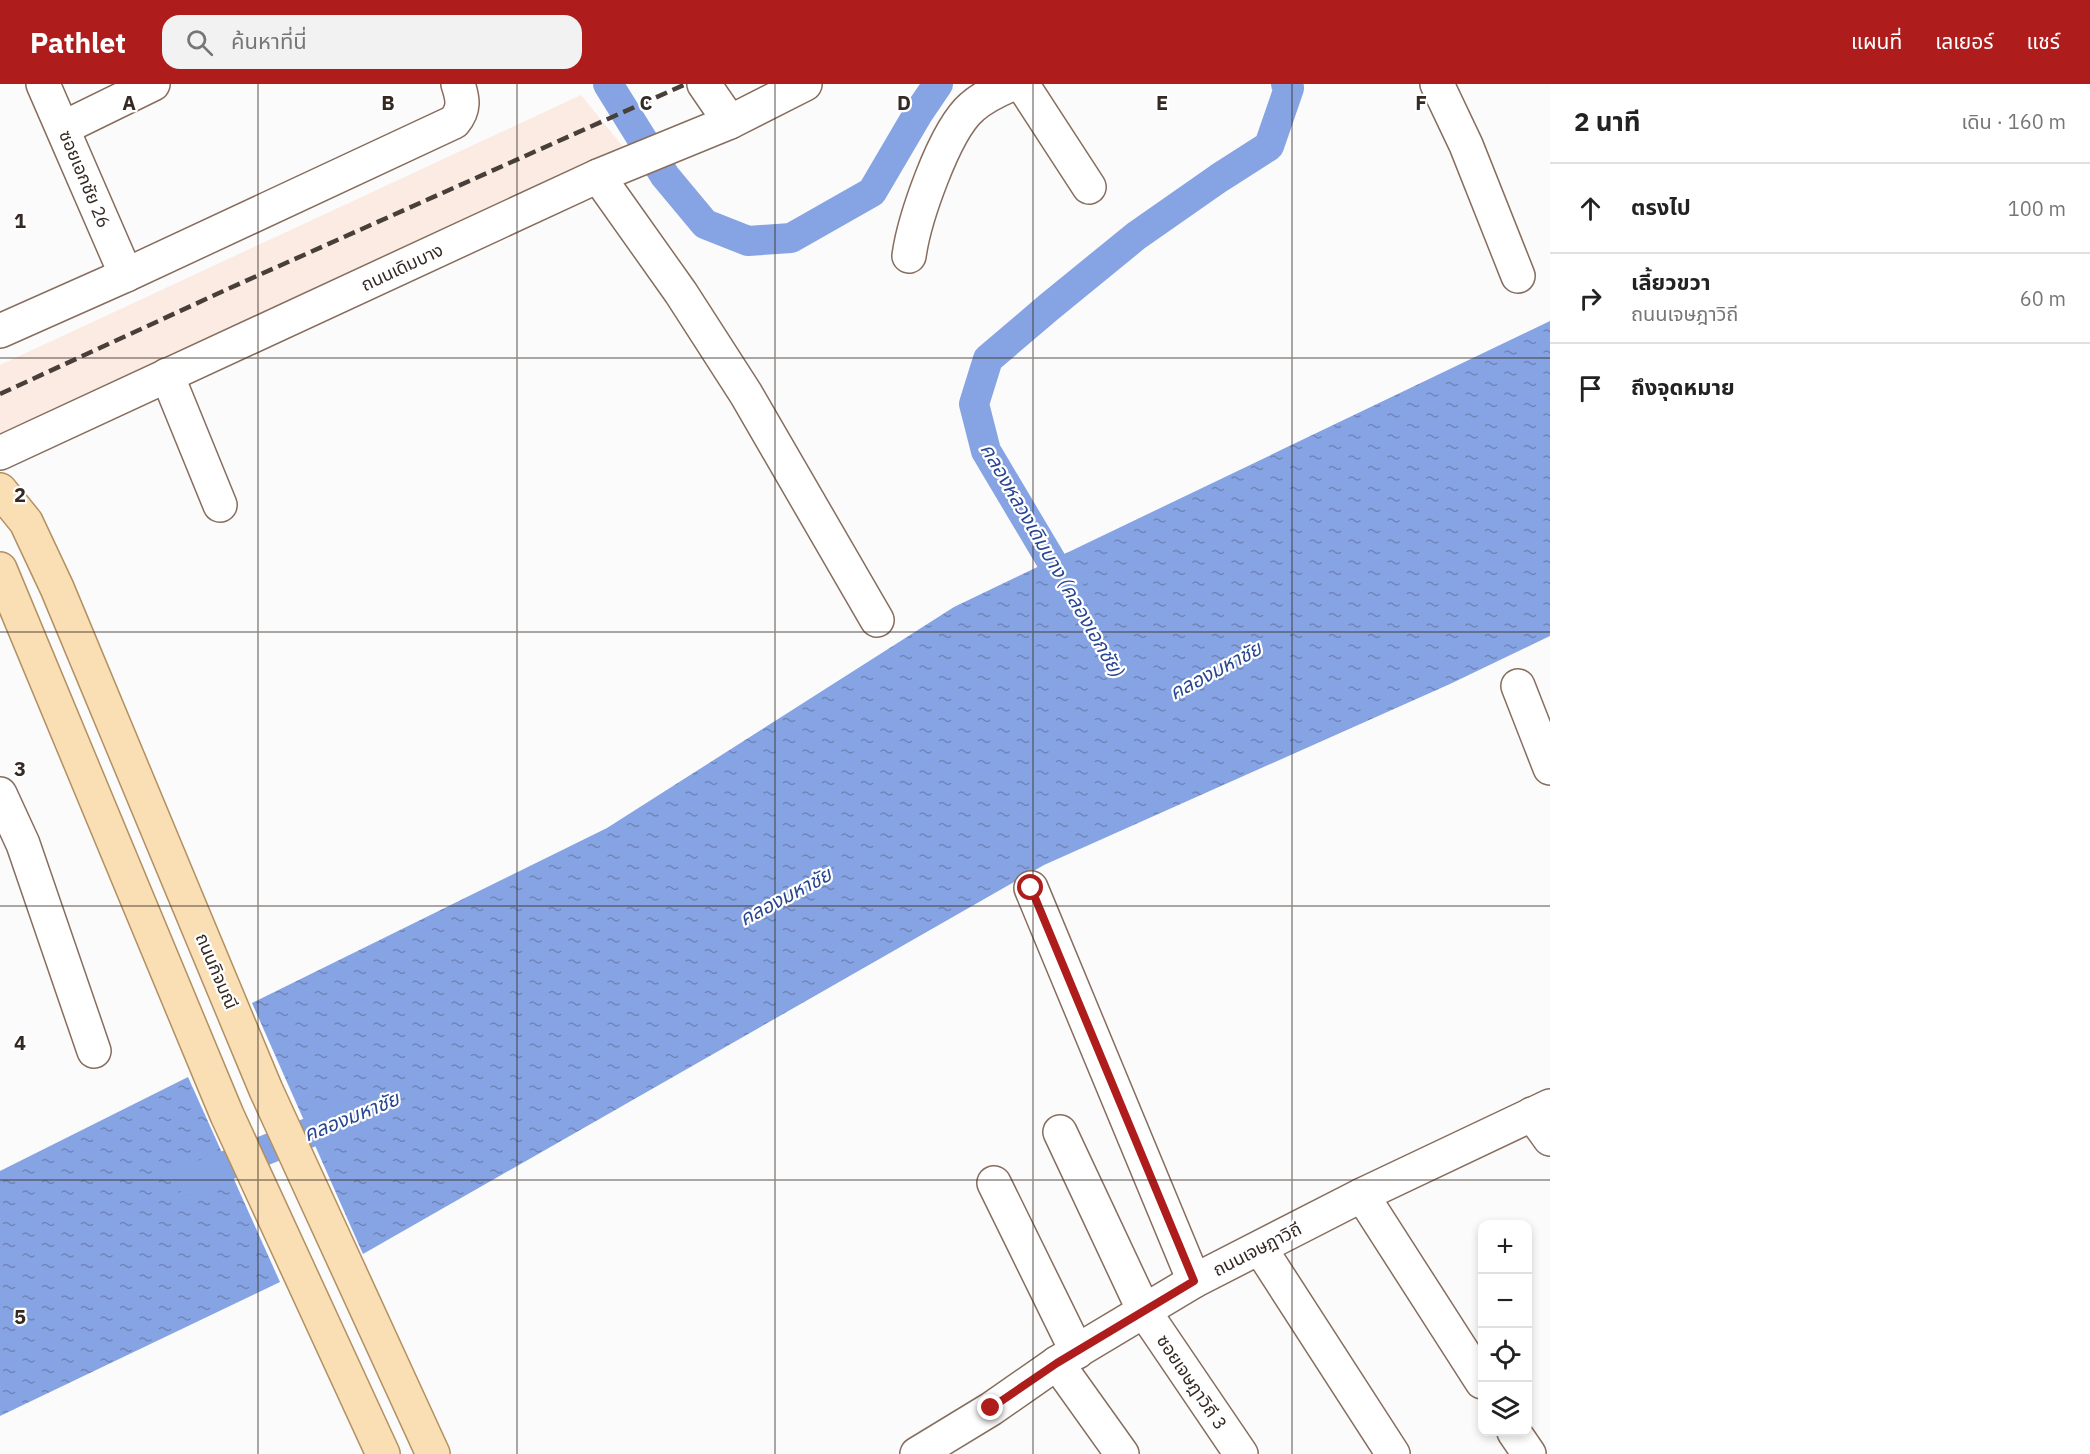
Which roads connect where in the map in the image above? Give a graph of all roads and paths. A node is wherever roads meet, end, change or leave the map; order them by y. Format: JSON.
{"nodes":[{"id":1,"x":43,"y":84,"type":"edge"},
{"id":2,"x":153,"y":84,"type":"edge"},
{"id":3,"x":458,"y":84,"type":"edge"},
{"id":4,"x":704,"y":84,"type":"edge"},
{"id":5,"x":805,"y":84,"type":"edge"},
{"id":6,"x":1012,"y":84,"type":"edge"},
{"id":7,"x":1022,"y":84,"type":"edge"},
{"id":8,"x":1437,"y":84,"type":"edge"},
{"id":9,"x":730,"y":122,"type":"junction"},
{"id":10,"x":63,"y":128,"type":"junction"},
{"id":11,"x":599,"y":176,"type":"junction"},
{"id":12,"x":1089,"y":187,"type":"dead end"},
{"id":13,"x":909,"y":256,"type":"dead end"},
{"id":14,"x":126,"y":275,"type":"junction"},
{"id":15,"x":1518,"y":276,"type":"dead end"},
{"id":16,"x":0,"y":331,"type":"edge"},
{"id":17,"x":167,"y":375,"type":"junction"},
{"id":18,"x":0,"y":453,"type":"edge"},
{"id":19,"x":0,"y":490,"type":"edge"},
{"id":20,"x":220,"y":505,"type":"dead end"},
{"id":21,"x":0,"y":569,"type":"edge"},
{"id":22,"x":878,"y":620,"type":"dead end"},
{"id":23,"x":1518,"y":686,"type":"dead end"},
{"id":24,"x":1550,"y":768,"type":"edge"},
{"id":25,"x":0,"y":794,"type":"edge"},
{"id":26,"x":1031,"y":888,"type":"dead end"},
{"id":27,"x":94,"y":1051,"type":"dead end"},
{"id":28,"x":1544,"y":1120,"type":"edge"},
{"id":29,"x":1060,"y":1132,"type":"dead end"},
{"id":30,"x":994,"y":1184,"type":"dead end"},
{"id":31,"x":1362,"y":1195,"type":"junction"},
{"id":32,"x":1260,"y":1248,"type":"junction"},
{"id":33,"x":1194,"y":1281,"type":"junction"},
{"id":34,"x":1144,"y":1311,"type":"junction"},
{"id":35,"x":1067,"y":1358,"type":"junction"},
{"id":36,"x":1478,"y":1376,"type":"edge"},
{"id":37,"x":1518,"y":1436,"type":"edge"},
{"id":38,"x":932,"y":1450,"type":"edge"},
{"id":39,"x":383,"y":1454,"type":"edge"},
{"id":40,"x":433,"y":1454,"type":"edge"},
{"id":41,"x":1122,"y":1454,"type":"edge"},
{"id":42,"x":1240,"y":1454,"type":"edge"},
{"id":43,"x":1393,"y":1454,"type":"edge"},
{"id":44,"x":1529,"y":1454,"type":"edge"}],
"edges":[{"from":1,"to":10,"type":"street","name":"ซอยเอกชัย 26"},
{"from":2,"to":10,"type":"street"},
{"from":3,"to":14,"type":"street"},
{"from":4,"to":9,"type":"street"},
{"from":5,"to":9,"type":"street","name":"ถนนเดิมบาง"},
{"from":6,"to":13,"type":"street"},
{"from":7,"to":12,"type":"street"},
{"from":8,"to":15,"type":"street"},
{"from":9,"to":11,"type":"street","name":"ถนนเดิมบาง"},
{"from":10,"to":14,"type":"street","name":"ซอยเอกชัย 26"},
{"from":11,"to":17,"type":"street","name":"ถนนเดิมบาง"},
{"from":11,"to":22,"type":"street"},
{"from":14,"to":16,"type":"street"},
{"from":17,"to":18,"type":"street","name":"ถนนเดิมบาง"},
{"from":17,"to":20,"type":"street"},
{"from":19,"to":40,"type":"main road","name":"ถนนกิจมณี"},
{"from":21,"to":39,"type":"main road"},
{"from":23,"to":24,"type":"street"},
{"from":25,"to":27,"type":"street"},
{"from":26,"to":33,"type":"street"},
{"from":28,"to":31,"type":"street","name":"ถนนเจษฎาวิถี"},
{"from":29,"to":34,"type":"street","name":"ซอยเจษฎาวิถี 3"},
{"from":30,"to":35,"type":"street"},
{"from":31,"to":32,"type":"street","name":"ถนนเจษฎาวิถี"},
{"from":31,"to":36,"type":"street"},
{"from":32,"to":33,"type":"street","name":"ถนนเจษฎาวิถี"},
{"from":32,"to":43,"type":"street"},
{"from":33,"to":34,"type":"street","name":"ถนนเจษฎาวิถี"},
{"from":34,"to":35,"type":"street","name":"ถนนเจษฎาวิถี"},
{"from":34,"to":42,"type":"street","name":"ซอยเจษฎาวิถี 3"},
{"from":35,"to":38,"type":"street","name":"ถนนเจษฎาวิถี"},
{"from":35,"to":41,"type":"street"},
{"from":37,"to":44,"type":"street"}]}
